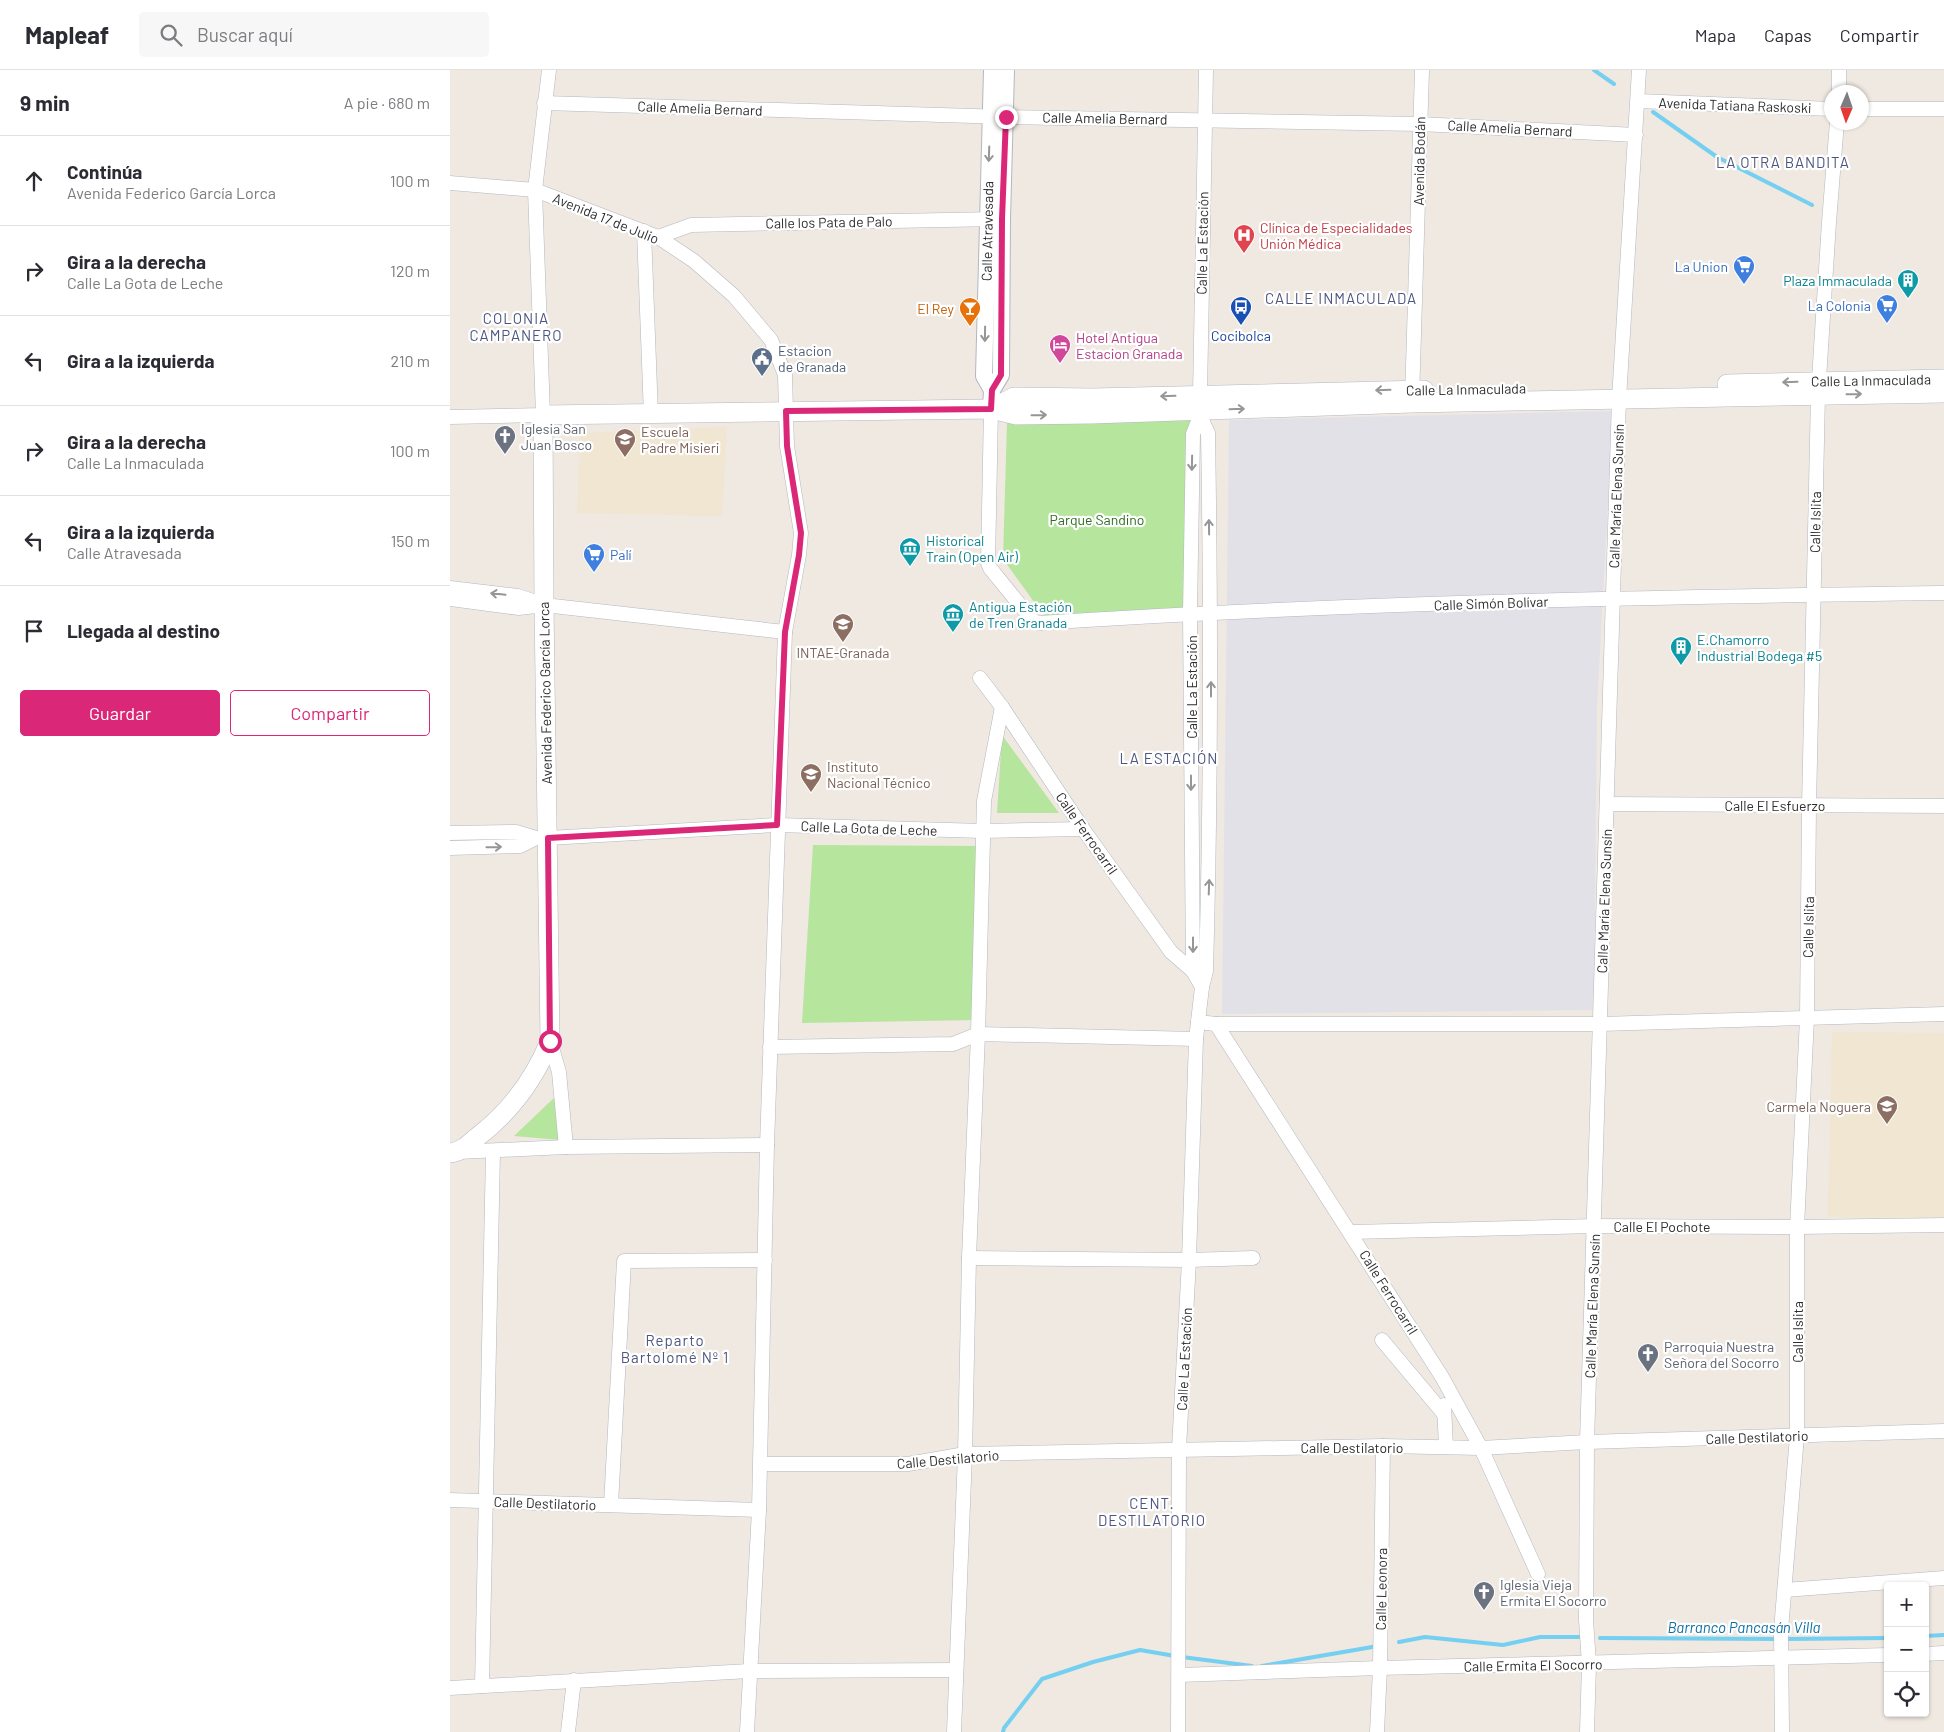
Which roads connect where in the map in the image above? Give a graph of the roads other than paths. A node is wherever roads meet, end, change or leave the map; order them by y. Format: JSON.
{"nodes":[{"id":1,"x":549,"y":70,"type":"edge"},
{"id":2,"x":992,"y":70,"type":"edge"},
{"id":3,"x":1006,"y":70,"type":"edge"},
{"id":4,"x":1206,"y":70,"type":"edge"},
{"id":5,"x":1422,"y":70,"type":"edge"},
{"id":6,"x":1639,"y":70,"type":"edge"},
{"id":7,"x":1839,"y":70,"type":"edge"},
{"id":8,"x":1839,"y":85,"type":"edge"},
{"id":9,"x":1638,"y":101,"type":"junction"},
{"id":10,"x":544,"y":103,"type":"junction"},
{"id":11,"x":1824,"y":109,"type":"edge"},
{"id":12,"x":1944,"y":109,"type":"edge"},
{"id":13,"x":1869,"y":110,"type":"edge"},
{"id":14,"x":998,"y":116,"type":"junction"},
{"id":15,"x":1204,"y":119,"type":"junction"},
{"id":16,"x":1420,"y":124,"type":"junction"},
{"id":17,"x":1836,"y":130,"type":"edge"},
{"id":18,"x":1636,"y":135,"type":"junction"},
{"id":19,"x":450,"y":183,"type":"edge"},
{"id":20,"x":535,"y":190,"type":"junction"},
{"id":21,"x":995,"y":219,"type":"junction"},
{"id":22,"x":644,"y":231,"type":"junction"},
{"id":23,"x":658,"y":237,"type":"junction"},
{"id":24,"x":1944,"y":379,"type":"edge"},
{"id":25,"x":1877,"y":387,"type":"junction"},
{"id":26,"x":1819,"y":388,"type":"junction"},
{"id":27,"x":1619,"y":393,"type":"junction"},
{"id":28,"x":1944,"y":393,"type":"edge"},
{"id":29,"x":1412,"y":396,"type":"junction"},
{"id":30,"x":1200,"y":407,"type":"junction"},
{"id":31,"x":991,"y":409,"type":"junction"},
{"id":32,"x":786,"y":411,"type":"junction"},
{"id":33,"x":543,"y":415,"type":"junction"},
{"id":34,"x":650,"y":415,"type":"junction"},
{"id":35,"x":450,"y":417,"type":"edge"},
{"id":36,"x":450,"y":588,"type":"edge"},
{"id":37,"x":1944,"y":593,"type":"edge"},
{"id":38,"x":1814,"y":595,"type":"junction"},
{"id":39,"x":1612,"y":598,"type":"junction"},
{"id":40,"x":450,"y":600,"type":"edge"},
{"id":41,"x":544,"y":605,"type":"junction"},
{"id":42,"x":1211,"y":612,"type":"junction"},
{"id":43,"x":1190,"y":613,"type":"junction"},
{"id":44,"x":1039,"y":623,"type":"joint"},
{"id":45,"x":785,"y":632,"type":"junction"},
{"id":46,"x":980,"y":678,"type":"dead end"},
{"id":47,"x":1002,"y":707,"type":"junction"},
{"id":48,"x":1210,"y":716,"type":"junction"},
{"id":49,"x":1191,"y":718,"type":"junction"},
{"id":50,"x":1607,"y":804,"type":"junction"},
{"id":51,"x":1809,"y":806,"type":"junction"},
{"id":52,"x":1944,"y":806,"type":"edge"},
{"id":53,"x":777,"y":825,"type":"junction"},
{"id":54,"x":1192,"y":828,"type":"junction"},
{"id":55,"x":1083,"y":829,"type":"junction"},
{"id":56,"x":1210,"y":829,"type":"junction"},
{"id":57,"x":983,"y":831,"type":"junction"},
{"id":58,"x":450,"y":833,"type":"edge"},
{"id":59,"x":542,"y":838,"type":"junction"},
{"id":60,"x":450,"y":848,"type":"edge"},
{"id":61,"x":1200,"y":971,"type":"junction"},
{"id":62,"x":1944,"y":1014,"type":"edge"},
{"id":63,"x":1807,"y":1018,"type":"junction"},
{"id":64,"x":1198,"y":1022,"type":"junction"},
{"id":65,"x":1216,"y":1024,"type":"junction"},
{"id":66,"x":1600,"y":1024,"type":"junction"},
{"id":67,"x":978,"y":1034,"type":"junction"},
{"id":68,"x":1196,"y":1039,"type":"junction"},
{"id":69,"x":550,"y":1041,"type":"junction"},
{"id":70,"x":770,"y":1047,"type":"junction"},
{"id":71,"x":766,"y":1145,"type":"junction"},
{"id":72,"x":566,"y":1147,"type":"junction"},
{"id":73,"x":454,"y":1152,"type":"edge"},
{"id":74,"x":493,"y":1152,"type":"junction"},
{"id":75,"x":1944,"y":1225,"type":"edge"},
{"id":76,"x":1595,"y":1226,"type":"junction"},
{"id":77,"x":1797,"y":1227,"type":"junction"},
{"id":78,"x":1351,"y":1232,"type":"junction"},
{"id":79,"x":968,"y":1258,"type":"junction"},
{"id":80,"x":1253,"y":1258,"type":"dead end"},
{"id":81,"x":766,"y":1260,"type":"junction"},
{"id":82,"x":1189,"y":1260,"type":"junction"},
{"id":83,"x":1382,"y":1340,"type":"dead end"},
{"id":84,"x":1442,"y":1377,"type":"junction"},
{"id":85,"x":1444,"y":1414,"type":"junction"},
{"id":86,"x":1944,"y":1431,"type":"edge"},
{"id":87,"x":1797,"y":1436,"type":"junction"},
{"id":88,"x":1587,"y":1442,"type":"junction"},
{"id":89,"x":1384,"y":1446,"type":"junction"},
{"id":90,"x":1446,"y":1447,"type":"junction"},
{"id":91,"x":1481,"y":1448,"type":"junction"},
{"id":92,"x":1179,"y":1449,"type":"junction"},
{"id":93,"x":965,"y":1454,"type":"junction"},
{"id":94,"x":761,"y":1464,"type":"junction"},
{"id":95,"x":450,"y":1500,"type":"edge"},
{"id":96,"x":486,"y":1501,"type":"junction"},
{"id":97,"x":610,"y":1505,"type":"junction"},
{"id":98,"x":759,"y":1510,"type":"junction"},
{"id":99,"x":1538,"y":1574,"type":"dead end"},
{"id":100,"x":1944,"y":1578,"type":"edge"},
{"id":101,"x":1785,"y":1590,"type":"junction"},
{"id":102,"x":1781,"y":1652,"type":"junction"},
{"id":103,"x":1944,"y":1653,"type":"edge"},
{"id":104,"x":1929,"y":1654,"type":"edge"},
{"id":105,"x":1884,"y":1655,"type":"edge"},
{"id":106,"x":1589,"y":1664,"type":"junction"},
{"id":107,"x":1380,"y":1668,"type":"junction"},
{"id":108,"x":955,"y":1670,"type":"junction"},
{"id":109,"x":749,"y":1671,"type":"junction"},
{"id":110,"x":1178,"y":1673,"type":"junction"},
{"id":111,"x":574,"y":1680,"type":"junction"},
{"id":112,"x":482,"y":1686,"type":"junction"},
{"id":113,"x":450,"y":1688,"type":"edge"},
{"id":114,"x":568,"y":1732,"type":"edge"},
{"id":115,"x":746,"y":1732,"type":"edge"},
{"id":116,"x":954,"y":1732,"type":"edge"},
{"id":117,"x":1178,"y":1732,"type":"edge"},
{"id":118,"x":1377,"y":1732,"type":"edge"},
{"id":119,"x":1587,"y":1732,"type":"edge"},
{"id":120,"x":1782,"y":1732,"type":"edge"}],
"edges":[{"from":1,"to":10,"type":"street","name":"Avenida Federico García Lorca"},
{"from":2,"to":14,"type":"street","name":"Calle Atravesada"},
{"from":3,"to":14,"type":"street","name":"Calle Atravesada"},
{"from":4,"to":15,"type":"street","name":"Calle La Estación"},
{"from":5,"to":16,"type":"street","name":"Avenida Bodán"},
{"from":6,"to":9,"type":"street","name":"Calle María Elena Sunsín"},
{"from":7,"to":8,"type":"street"},
{"from":9,"to":11,"type":"street","name":"Avenida Tatiana Raskoski"},
{"from":9,"to":18,"type":"street","name":"Calle María Elena Sunsín"},
{"from":10,"to":14,"type":"street","name":"Calle Amelia Bernard"},
{"from":10,"to":20,"type":"street","name":"Avenida Federico García Lorca"},
{"from":12,"to":13,"type":"street"},
{"from":14,"to":15,"type":"street","name":"Calle Amelia Bernard"},
{"from":14,"to":21,"type":"street","name":"Calle Atravesada"},
{"from":15,"to":16,"type":"street","name":"Calle Amelia Bernard"},
{"from":15,"to":30,"type":"street","name":"Calle La Estación"},
{"from":16,"to":18,"type":"street","name":"Calle Amelia Bernard"},
{"from":16,"to":29,"type":"street","name":"Avenida Bodán"},
{"from":17,"to":26,"type":"street","name":"Calle Islita"},
{"from":18,"to":27,"type":"street","name":"Calle María Elena Sunsín"},
{"from":19,"to":20,"type":"street","name":"Avenida 17 de Julio"},
{"from":20,"to":22,"type":"street","name":"Avenida 17 de Julio"},
{"from":20,"to":33,"type":"street","name":"Avenida Federico García Lorca"},
{"from":21,"to":23,"type":"street","name":"Calle los Pata de Palo"},
{"from":21,"to":31,"type":"street","name":"Calle Atravesada"},
{"from":22,"to":23,"type":"street","name":"Avenida 17 de Julio"},
{"from":22,"to":34,"type":"street"},
{"from":23,"to":32,"type":"street","name":"Avenida 17 de Julio"},
{"from":24,"to":25,"type":"main road","name":"Calle La Inmaculada"},
{"from":25,"to":26,"type":"main road","name":"Calle La Inmaculada"},
{"from":25,"to":28,"type":"main road","name":"Calle La Inmaculada"},
{"from":26,"to":27,"type":"main road","name":"Calle La Inmaculada"},
{"from":26,"to":38,"type":"street","name":"Calle Islita"},
{"from":27,"to":29,"type":"main road","name":"Calle La Inmaculada"},
{"from":27,"to":39,"type":"street","name":"Calle María Elena Sunsín"},
{"from":29,"to":30,"type":"main road","name":"Calle La Inmaculada"},
{"from":30,"to":31,"type":"main road","name":"Calle La Inmaculada"},
{"from":42,"to":30,"type":"street","name":"Calle La Estación","one_way":true},
{"from":30,"to":43,"type":"street","name":"Calle La Estación","one_way":true},
{"from":31,"to":32,"type":"main road","name":"Calle La Inmaculada"},
{"from":31,"to":44,"type":"street","name":"Calle Atravesada"},
{"from":32,"to":34,"type":"main road","name":"Calle La Inmaculada"},
{"from":32,"to":45,"type":"street","name":"Avenida 17 de Julio"},
{"from":33,"to":34,"type":"main road","name":"Calle La Inmaculada"},
{"from":33,"to":35,"type":"street","name":"Calle La Inmaculada"},
{"from":33,"to":41,"type":"main road","name":"Avenida Federico García Lorca"},
{"from":41,"to":36,"type":"street","one_way":true},
{"from":37,"to":38,"type":"street","name":"Calle Simón Bolívar"},
{"from":38,"to":39,"type":"street","name":"Calle Simón Bolívar"},
{"from":38,"to":51,"type":"street","name":"Calle Islita"},
{"from":39,"to":42,"type":"street","name":"Calle Simón Bolívar"},
{"from":39,"to":50,"type":"street","name":"Calle María Elena Sunsín"},
{"from":40,"to":41,"type":"street"},
{"from":41,"to":45,"type":"street"},
{"from":41,"to":59,"type":"main road","name":"Avenida Federico García Lorca"},
{"from":42,"to":43,"type":"street","name":"Calle Simón Bolívar"},
{"from":48,"to":42,"type":"street","name":"Calle La Estación","one_way":true},
{"from":43,"to":44,"type":"street","name":"Calle Simón Bolívar"},
{"from":43,"to":49,"type":"street","name":"Calle La Estación"},
{"from":45,"to":53,"type":"street","name":"Avenida 17 de Julio"},
{"from":46,"to":47,"type":"street","name":"Calle Ferrocarril"},
{"from":47,"to":55,"type":"street","name":"Calle Ferrocarril"},
{"from":47,"to":57,"type":"street"},
{"from":48,"to":49,"type":"street"},
{"from":48,"to":56,"type":"street","name":"Calle La Estación"},
{"from":49,"to":54,"type":"street","name":"Calle La Estación","one_way":true},
{"from":50,"to":51,"type":"street","name":"Calle El Esfuerzo"},
{"from":50,"to":66,"type":"street","name":"Calle María Elena Sunsín"},
{"from":51,"to":52,"type":"street","name":"Calle El Esfuerzo"},
{"from":51,"to":63,"type":"street","name":"Calle Islita"},
{"from":53,"to":57,"type":"street","name":"Calle La Gota de Leche"},
{"from":53,"to":59,"type":"street","name":"Calle La Gota de Leche"},
{"from":53,"to":70,"type":"street","name":"Avenida 17 de Julio"},
{"from":54,"to":56,"type":"street"},
{"from":54,"to":61,"type":"street","name":"Calle La Estación","one_way":true},
{"from":55,"to":57,"type":"street","name":"Calle La Gota de Leche"},
{"from":55,"to":61,"type":"street","name":"Calle Ferrocarril"},
{"from":61,"to":56,"type":"street","name":"Calle La Estación","one_way":true},
{"from":57,"to":67,"type":"street"},
{"from":58,"to":59,"type":"street","name":"Calle La Gota de Leche"},
{"from":60,"to":59,"type":"street","name":"Calle La Gota de Leche","one_way":true},
{"from":59,"to":69,"type":"main road","name":"Avenida Federico García Lorca"},
{"from":61,"to":64,"type":"street","name":"Calle La Estación"},
{"from":62,"to":63,"type":"street"},
{"from":63,"to":66,"type":"street"},
{"from":63,"to":77,"type":"street","name":"Calle Islita"},
{"from":64,"to":65,"type":"street"},
{"from":64,"to":68,"type":"street","name":"Calle La Estación"},
{"from":65,"to":66,"type":"street"},
{"from":65,"to":78,"type":"street","name":"Calle Ferrocarril"},
{"from":66,"to":76,"type":"street","name":"Calle María Elena Sunsín"},
{"from":67,"to":68,"type":"street"},
{"from":67,"to":70,"type":"street"},
{"from":67,"to":79,"type":"street"},
{"from":68,"to":82,"type":"street","name":"Calle La Estación"},
{"from":69,"to":72,"type":"street"},
{"from":69,"to":73,"type":"main road","name":"Avenida Federico García Lorca"},
{"from":70,"to":71,"type":"street","name":"Avenida 17 de Julio"},
{"from":71,"to":72,"type":"street"},
{"from":71,"to":81,"type":"street","name":"Avenida 17 de Julio"},
{"from":72,"to":74,"type":"street"},
{"from":73,"to":74,"type":"street"},
{"from":74,"to":96,"type":"street"},
{"from":75,"to":77,"type":"street","name":"Calle El Pochote"},
{"from":76,"to":77,"type":"street","name":"Calle El Pochote"},
{"from":76,"to":78,"type":"street","name":"Calle El Pochote"},
{"from":76,"to":88,"type":"street","name":"Calle María Elena Sunsín"},
{"from":77,"to":87,"type":"street","name":"Calle Islita"},
{"from":78,"to":84,"type":"street","name":"Calle Ferrocarril"},
{"from":79,"to":82,"type":"street"},
{"from":79,"to":93,"type":"street"},
{"from":80,"to":82,"type":"street"},
{"from":81,"to":94,"type":"street","name":"Avenida 17 de Julio"},
{"from":81,"to":97,"type":"street"},
{"from":82,"to":92,"type":"street","name":"Calle La Estación"},
{"from":83,"to":85,"type":"street"},
{"from":84,"to":85,"type":"street"},
{"from":84,"to":91,"type":"street","name":"Calle Ferrocarril"},
{"from":85,"to":90,"type":"street"},
{"from":86,"to":87,"type":"street","name":"Calle Destilatorio"},
{"from":87,"to":88,"type":"street","name":"Calle Destilatorio"},
{"from":87,"to":101,"type":"street","name":"Calle Islita"},
{"from":88,"to":91,"type":"street","name":"Calle Destilatorio"},
{"from":88,"to":106,"type":"street","name":"Calle María Elena Sunsín"},
{"from":89,"to":90,"type":"street","name":"Calle Destilatorio"},
{"from":89,"to":92,"type":"street","name":"Calle Destilatorio"},
{"from":89,"to":107,"type":"street","name":"Calle Leonora"},
{"from":90,"to":91,"type":"street","name":"Calle Destilatorio"},
{"from":91,"to":99,"type":"street","name":"Calle Ferrocarril"},
{"from":92,"to":93,"type":"street","name":"Calle Destilatorio"},
{"from":92,"to":110,"type":"street","name":"Calle La Estación"},
{"from":93,"to":94,"type":"street","name":"Calle Destilatorio"},
{"from":93,"to":108,"type":"street"},
{"from":94,"to":98,"type":"street","name":"Avenida 17 de Julio"},
{"from":95,"to":96,"type":"street","name":"Calle Destilatorio"},
{"from":96,"to":97,"type":"street","name":"Calle Destilatorio"},
{"from":96,"to":112,"type":"street"},
{"from":97,"to":98,"type":"street","name":"Calle Destilatorio"},
{"from":98,"to":109,"type":"street","name":"Avenida 17 de Julio"},
{"from":100,"to":101,"type":"street"},
{"from":101,"to":102,"type":"street","name":"Calle Islita"},
{"from":102,"to":105,"type":"street","name":"Calle Ermita El Socorro"},
{"from":102,"to":106,"type":"street","name":"Calle Ermita El Socorro"},
{"from":102,"to":120,"type":"street","name":"Calle Islita"},
{"from":103,"to":104,"type":"street"},
{"from":106,"to":107,"type":"street","name":"Calle Ermita El Socorro"},
{"from":106,"to":119,"type":"street","name":"Calle María Elena Sunsín"},
{"from":107,"to":110,"type":"street","name":"Calle Ermita El Socorro"},
{"from":107,"to":118,"type":"street","name":"Calle Leonora"},
{"from":108,"to":109,"type":"street"},
{"from":108,"to":116,"type":"street"},
{"from":109,"to":111,"type":"street"},
{"from":109,"to":115,"type":"street","name":"Avenida 17 de Julio"},
{"from":110,"to":117,"type":"street","name":"Calle La Estación"},
{"from":111,"to":112,"type":"street"},
{"from":111,"to":114,"type":"street"},
{"from":112,"to":113,"type":"street"}]}
